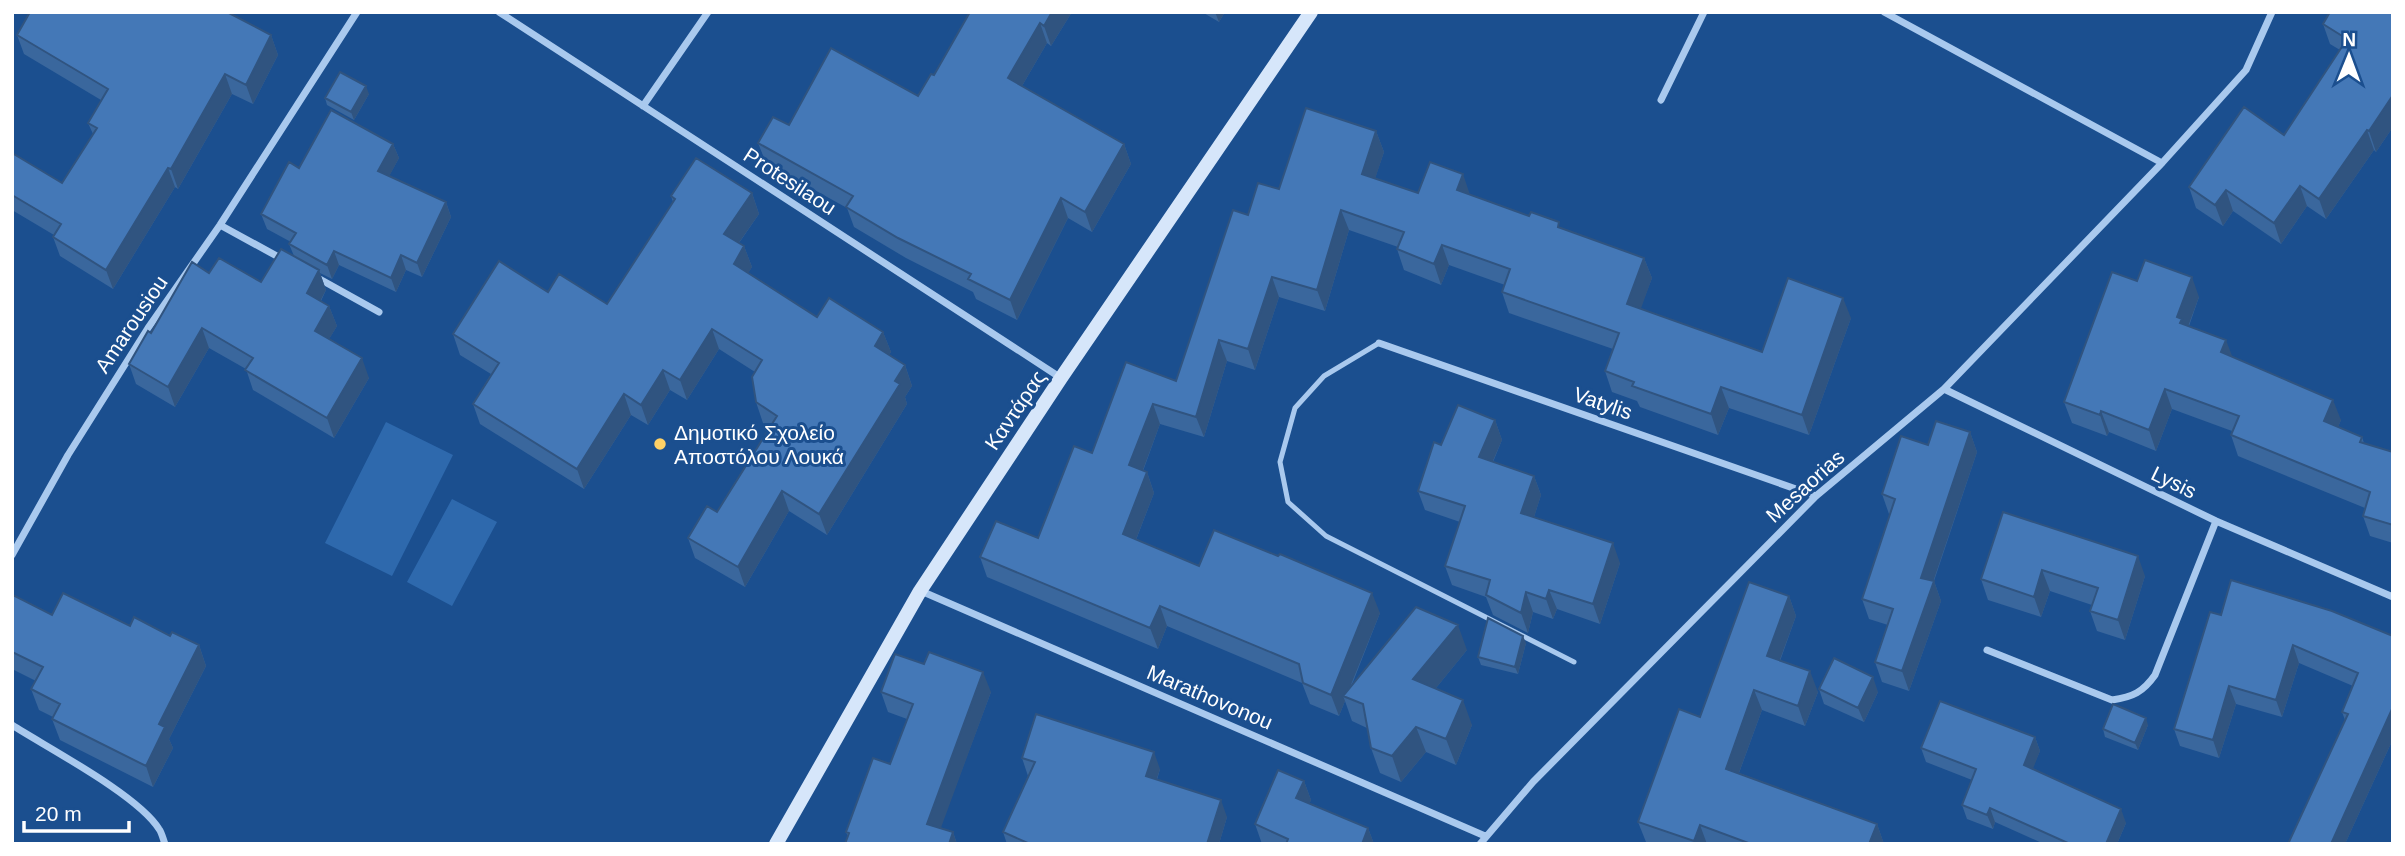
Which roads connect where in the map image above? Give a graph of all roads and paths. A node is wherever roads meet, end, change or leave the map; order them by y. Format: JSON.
{"nodes":[{"id":1,"x":357,"y":12,"type":"edge"},
{"id":2,"x":499,"y":12,"type":"edge"},
{"id":3,"x":708,"y":12,"type":"edge"},
{"id":4,"x":1311,"y":12,"type":"edge"},
{"id":5,"x":1704,"y":12,"type":"edge"},
{"id":6,"x":1884,"y":12,"type":"edge"},
{"id":7,"x":2272,"y":12,"type":"edge"},
{"id":8,"x":1661,"y":100,"type":"dead end"},
{"id":9,"x":643,"y":106,"type":"junction"},
{"id":10,"x":2162,"y":163,"type":"junction"},
{"id":11,"x":220,"y":225,"type":"junction"},
{"id":12,"x":293,"y":265,"type":"edge"},
{"id":13,"x":306,"y":272,"type":"edge"},
{"id":14,"x":379,"y":312,"type":"dead end"},
{"id":15,"x":1379,"y":343,"type":"joint"},
{"id":16,"x":1061,"y":378,"type":"junction"},
{"id":17,"x":1944,"y":390,"type":"junction"},
{"id":18,"x":1815,"y":496,"type":"junction"},
{"id":19,"x":2216,"y":521,"type":"junction"},
{"id":20,"x":12,"y":555,"type":"edge"},
{"id":21,"x":920,"y":591,"type":"junction"},
{"id":22,"x":2393,"y":597,"type":"edge"},
{"id":23,"x":1987,"y":650,"type":"dead end"},
{"id":24,"x":1574,"y":662,"type":"dead end"},
{"id":25,"x":12,"y":725,"type":"edge"},
{"id":26,"x":1485,"y":836,"type":"junction"},
{"id":27,"x":165,"y":844,"type":"edge"},
{"id":28,"x":776,"y":844,"type":"edge"},
{"id":29,"x":1480,"y":844,"type":"edge"}],
"edges":[{"from":1,"to":11,"type":"street","name":"Amarousiou"},
{"from":2,"to":9,"type":"street","name":"Protesilaou"},
{"from":3,"to":9,"type":"street"},
{"from":4,"to":16,"type":"street","name":"Καντάρας"},
{"from":5,"to":8,"type":"street"},
{"from":6,"to":10,"type":"street"},
{"from":7,"to":10,"type":"street","name":"Mesaorias"},
{"from":9,"to":16,"type":"street","name":"Protesilaou"},
{"from":10,"to":17,"type":"street","name":"Mesaorias"},
{"from":11,"to":12,"type":"street"},
{"from":11,"to":20,"type":"street","name":"Amarousiou"},
{"from":13,"to":14,"type":"street"},
{"from":15,"to":18,"type":"street","name":"Vatylis"},
{"from":15,"to":24,"type":"lane"},
{"from":16,"to":21,"type":"street","name":"Καντάρας"},
{"from":17,"to":18,"type":"street","name":"Mesaorias"},
{"from":17,"to":19,"type":"street","name":"Lysis"},
{"from":18,"to":26,"type":"street","name":"Mesaorias"},
{"from":19,"to":22,"type":"street","name":"Lysis"},
{"from":19,"to":23,"type":"street"},
{"from":21,"to":26,"type":"street","name":"Marathovonou"},
{"from":21,"to":28,"type":"street","name":"Καντάρας"},
{"from":25,"to":27,"type":"street"},
{"from":26,"to":29,"type":"street","name":"Mesaorias"}]}
